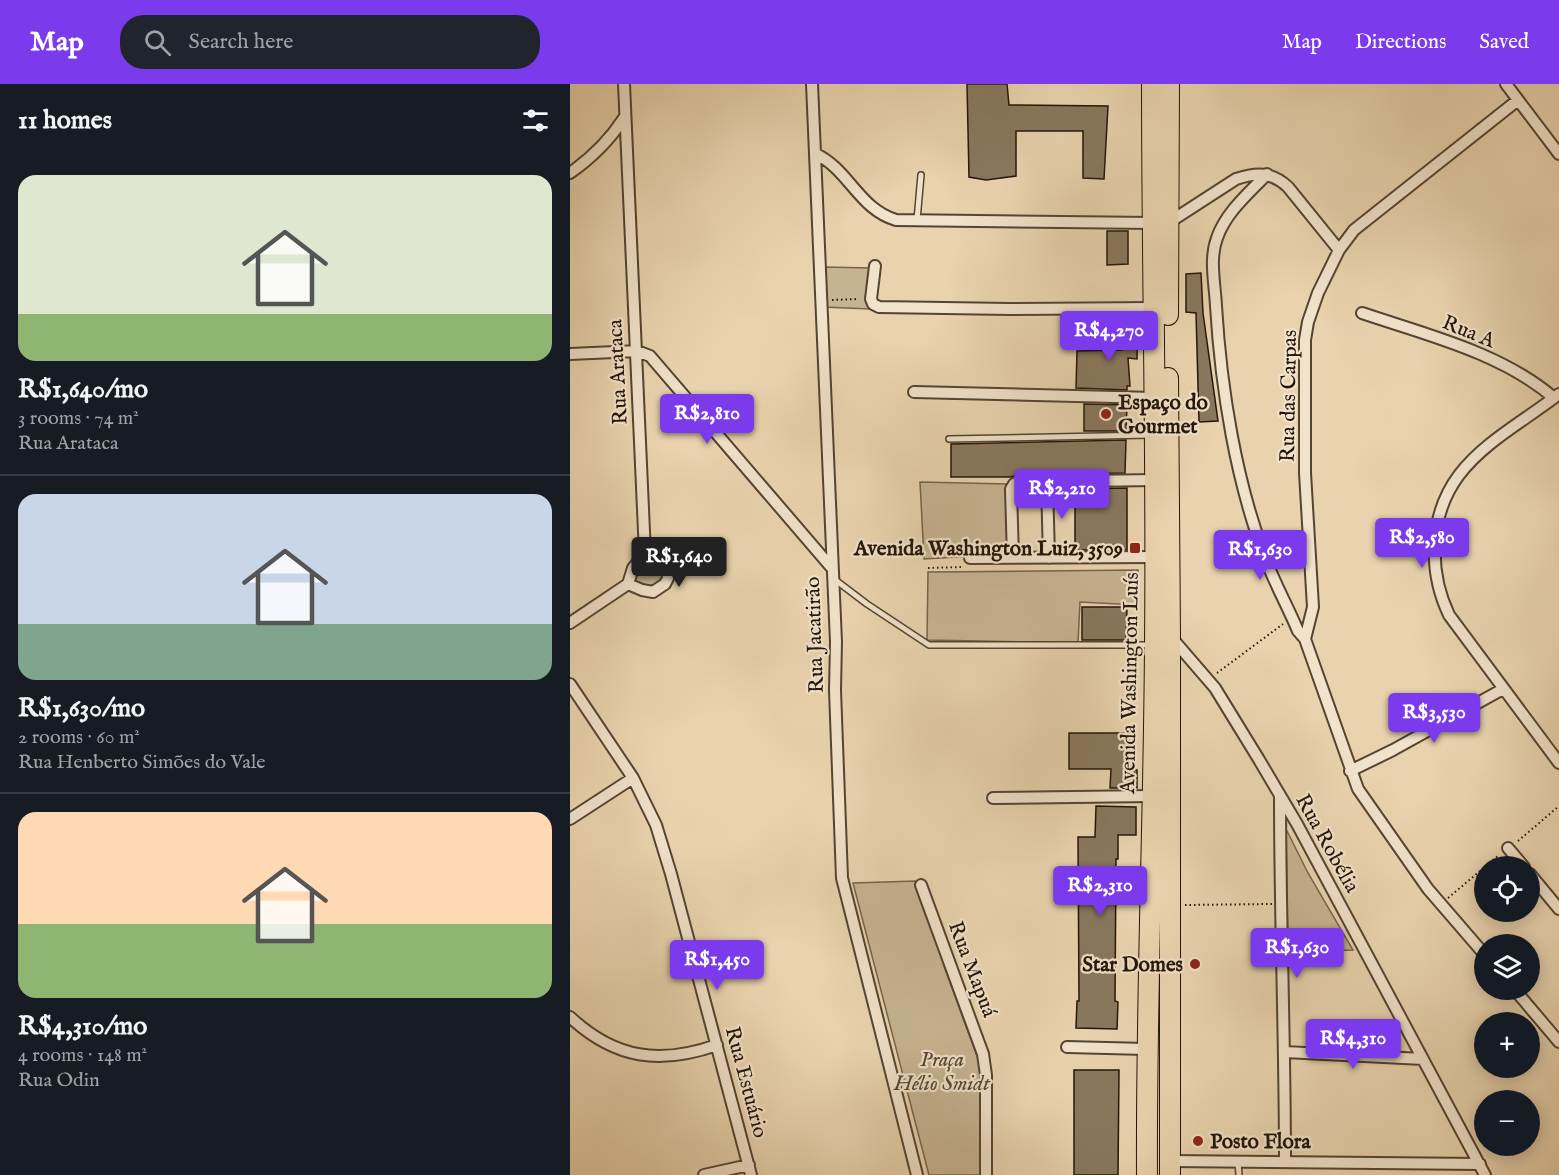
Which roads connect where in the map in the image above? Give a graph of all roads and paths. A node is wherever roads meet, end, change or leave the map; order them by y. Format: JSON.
{"nodes":[{"id":1,"x":624,"y":84,"type":"edge"},
{"id":2,"x":812,"y":84,"type":"edge"},
{"id":3,"x":1142,"y":84,"type":"edge"},
{"id":4,"x":1152,"y":84,"type":"edge"},
{"id":5,"x":1506,"y":84,"type":"edge"},
{"id":6,"x":1170,"y":87,"type":"edge"},
{"id":7,"x":1518,"y":100,"type":"junction"},
{"id":8,"x":624,"y":118,"type":"junction"},
{"id":9,"x":1152,"y":152,"type":"junction"},
{"id":10,"x":816,"y":154,"type":"junction"},
{"id":11,"x":1559,"y":154,"type":"edge"},
{"id":12,"x":570,"y":173,"type":"edge"},
{"id":13,"x":1267,"y":174,"type":"junction"},
{"id":14,"x":921,"y":175,"type":"dead end"},
{"id":15,"x":917,"y":221,"type":"junction"},
{"id":16,"x":1160,"y":223,"type":"junction"},
{"id":17,"x":1339,"y":250,"type":"junction"},
{"id":18,"x":875,"y":266,"type":"dead end"},
{"id":19,"x":871,"y":299,"type":"junction"},
{"id":20,"x":821,"y":300,"type":"junction"},
{"id":21,"x":1155,"y":308,"type":"junction"},
{"id":22,"x":1362,"y":313,"type":"dead end"},
{"id":23,"x":637,"y":351,"type":"junction"},
{"id":24,"x":570,"y":354,"type":"edge"},
{"id":25,"x":914,"y":392,"type":"dead end"},
{"id":26,"x":1557,"y":396,"type":"edge"},
{"id":27,"x":1154,"y":398,"type":"junction"},
{"id":28,"x":1154,"y":435,"type":"junction"},
{"id":29,"x":950,"y":439,"type":"dead end"},
{"id":30,"x":1154,"y":480,"type":"junction"},
{"id":31,"x":1047,"y":483,"type":"junction"},
{"id":32,"x":645,"y":554,"type":"junction"},
{"id":33,"x":1155,"y":557,"type":"junction"},
{"id":34,"x":970,"y":558,"type":"dead end"},
{"id":35,"x":1013,"y":558,"type":"junction"},
{"id":36,"x":1049,"y":558,"type":"junction"},
{"id":37,"x":832,"y":572,"type":"junction"},
{"id":38,"x":628,"y":584,"type":"junction"},
{"id":39,"x":1292,"y":616,"type":"junction"},
{"id":40,"x":570,"y":623,"type":"edge"},
{"id":41,"x":1305,"y":639,"type":"junction"},
{"id":42,"x":1163,"y":641,"type":"junction"},
{"id":43,"x":1208,"y":680,"type":"junction"},
{"id":44,"x":570,"y":684,"type":"edge"},
{"id":45,"x":1503,"y":689,"type":"junction"},
{"id":46,"x":612,"y":747,"type":"junction"},
{"id":47,"x":602,"y":754,"type":"dead end"},
{"id":48,"x":1559,"y":763,"type":"edge"},
{"id":49,"x":1350,"y":771,"type":"junction"},
{"id":50,"x":633,"y":778,"type":"junction"},
{"id":51,"x":1151,"y":796,"type":"junction"},
{"id":52,"x":1280,"y":796,"type":"junction"},
{"id":53,"x":993,"y":798,"type":"dead end"},
{"id":54,"x":570,"y":819,"type":"edge"},
{"id":55,"x":1508,"y":849,"type":"dead end"},
{"id":56,"x":1514,"y":856,"type":"edge"},
{"id":57,"x":921,"y":885,"type":"dead end"},
{"id":58,"x":1540,"y":886,"type":"edge"},
{"id":59,"x":1280,"y":904,"type":"junction"},
{"id":60,"x":1170,"y":905,"type":"junction"},
{"id":61,"x":1559,"y":909,"type":"edge"},
{"id":62,"x":1474,"y":942,"type":"edge"},
{"id":63,"x":1523,"y":1000,"type":"edge"},
{"id":64,"x":570,"y":1017,"type":"edge"},
{"id":65,"x":1559,"y":1042,"type":"edge"},
{"id":66,"x":717,"y":1045,"type":"junction"},
{"id":67,"x":1067,"y":1047,"type":"dead end"},
{"id":68,"x":1146,"y":1049,"type":"junction"},
{"id":69,"x":1285,"y":1052,"type":"junction"},
{"id":70,"x":1423,"y":1059,"type":"junction"},
{"id":71,"x":1238,"y":1161,"type":"junction"},
{"id":72,"x":1285,"y":1162,"type":"junction"},
{"id":73,"x":1480,"y":1164,"type":"junction"},
{"id":74,"x":1170,"y":1168,"type":"edge"},
{"id":75,"x":750,"y":1170,"type":"edge"},
{"id":76,"x":704,"y":1175,"type":"edge"},
{"id":77,"x":917,"y":1175,"type":"edge"},
{"id":78,"x":986,"y":1175,"type":"edge"},
{"id":79,"x":1147,"y":1175,"type":"edge"},
{"id":80,"x":1239,"y":1175,"type":"edge"},
{"id":81,"x":1485,"y":1175,"type":"edge"}],
"edges":[{"from":1,"to":8,"type":"street","name":"Rua Arataca"},
{"from":2,"to":10,"type":"street","name":"Rua Jacatirão"},
{"from":3,"to":9,"type":"highway"},
{"from":4,"to":9,"type":"highway","name":"Avenida Washington Luís"},
{"from":5,"to":7,"type":"street"},
{"from":6,"to":16,"type":"highway","name":"Avenida Washington Luís"},
{"from":7,"to":11,"type":"street"},
{"from":7,"to":17,"type":"street","name":"Rua das Carpas"},
{"from":8,"to":12,"type":"street"},
{"from":8,"to":23,"type":"street","name":"Rua Arataca"},
{"from":9,"to":16,"type":"highway","name":"Avenida Washington Luís"},
{"from":10,"to":15,"type":"street"},
{"from":10,"to":20,"type":"street","name":"Rua Jacatirão"},
{"from":13,"to":16,"type":"street"},
{"from":13,"to":17,"type":"street"},
{"from":13,"to":39,"type":"street"},
{"from":14,"to":15,"type":"lane"},
{"from":15,"to":16,"type":"street"},
{"from":16,"to":21,"type":"highway","name":"Avenida Washington Luís"},
{"from":16,"to":42,"type":"highway","name":"Avenida Washington Luís"},
{"from":17,"to":41,"type":"street","name":"Rua das Carpas"},
{"from":18,"to":19,"type":"street"},
{"from":19,"to":20,"type":"path"},
{"from":19,"to":21,"type":"street"},
{"from":20,"to":37,"type":"street","name":"Rua Jacatirão"},
{"from":21,"to":27,"type":"highway","name":"Avenida Washington Luís"},
{"from":22,"to":26,"type":"street","name":"Rua A"},
{"from":23,"to":24,"type":"street"},
{"from":23,"to":32,"type":"street","name":"Rua Arataca"},
{"from":23,"to":37,"type":"street"},
{"from":25,"to":27,"type":"street"},
{"from":26,"to":45,"type":"street"},
{"from":27,"to":28,"type":"highway","name":"Avenida Washington Luís"},
{"from":28,"to":29,"type":"lane"},
{"from":28,"to":30,"type":"highway","name":"Avenida Washington Luís"},
{"from":30,"to":31,"type":"street"},
{"from":30,"to":33,"type":"highway","name":"Avenida Washington Luís"},
{"from":31,"to":35,"type":"street"},
{"from":31,"to":36,"type":"street"},
{"from":32,"to":38,"type":"street"},
{"from":32,"to":38,"type":"street"},
{"from":33,"to":36,"type":"street"},
{"from":33,"to":42,"type":"highway","name":"Avenida Washington Luís"},
{"from":34,"to":35,"type":"street"},
{"from":35,"to":36,"type":"street"},
{"from":37,"to":42,"type":"lane"},
{"from":37,"to":77,"type":"street","name":"Rua Jacatirão"},
{"from":38,"to":40,"type":"street"},
{"from":39,"to":41,"type":"street"},
{"from":39,"to":43,"type":"path"},
{"from":41,"to":49,"type":"street"},
{"from":42,"to":43,"type":"street","name":"Rua Robélia"},
{"from":42,"to":51,"type":"highway","name":"Avenida Washington Luís"},
{"from":42,"to":60,"type":"highway","name":"Avenida Washington Luís"},
{"from":43,"to":52,"type":"street","name":"Rua Robélia"},
{"from":44,"to":46,"type":"street","name":"Rua Estuário"},
{"from":45,"to":48,"type":"street"},
{"from":45,"to":49,"type":"street"},
{"from":46,"to":47,"type":"street"},
{"from":46,"to":50,"type":"street","name":"Rua Estuário"},
{"from":49,"to":62,"type":"street"},
{"from":50,"to":54,"type":"street"},
{"from":50,"to":66,"type":"street","name":"Rua Estuário"},
{"from":51,"to":53,"type":"street"},
{"from":51,"to":68,"type":"highway","name":"Avenida Washington Luís"},
{"from":52,"to":59,"type":"street"},
{"from":52,"to":70,"type":"street","name":"Rua Robélia"},
{"from":55,"to":56,"type":"street"},
{"from":57,"to":78,"type":"street","name":"Rua Mapuá"},
{"from":58,"to":61,"type":"street"},
{"from":59,"to":60,"type":"path"},
{"from":59,"to":69,"type":"street"},
{"from":60,"to":74,"type":"highway","name":"Avenida Washington Luís"},
{"from":63,"to":65,"type":"street"},
{"from":64,"to":66,"type":"street"},
{"from":66,"to":75,"type":"street","name":"Rua Estuário"},
{"from":67,"to":68,"type":"street"},
{"from":68,"to":79,"type":"highway","name":"Avenida Washington Luís"},
{"from":69,"to":70,"type":"street"},
{"from":69,"to":72,"type":"street"},
{"from":70,"to":73,"type":"street","name":"Rua Robélia"},
{"from":71,"to":72,"type":"street"},
{"from":71,"to":74,"type":"street"},
{"from":71,"to":80,"type":"lane"},
{"from":72,"to":73,"type":"street"},
{"from":73,"to":81,"type":"street","name":"Rua Robélia"},
{"from":75,"to":76,"type":"street"}]}
